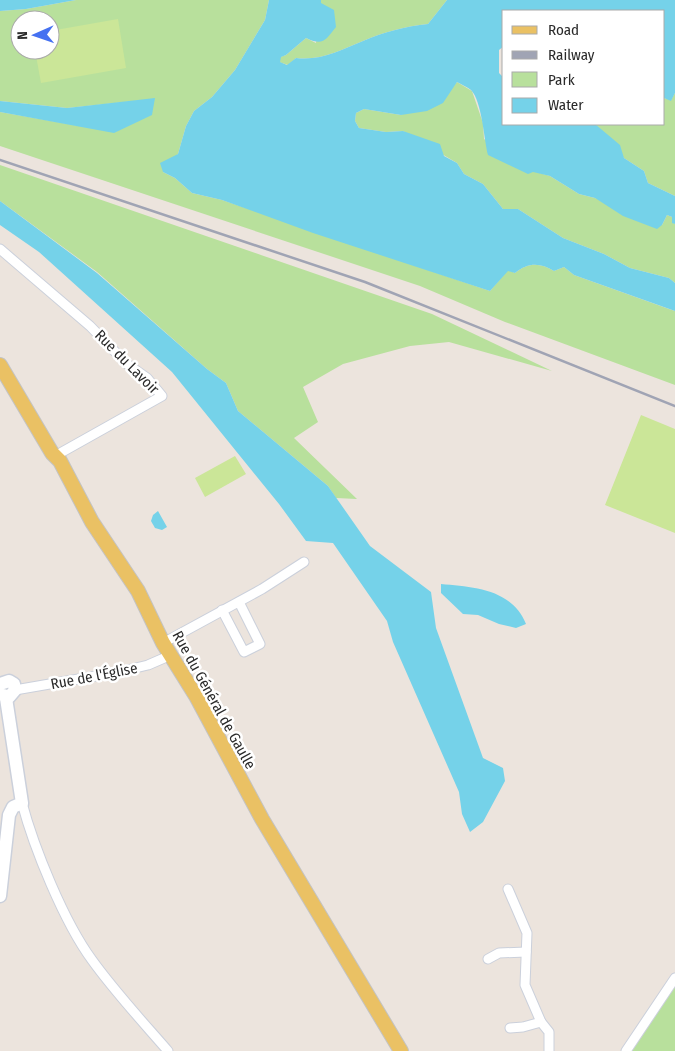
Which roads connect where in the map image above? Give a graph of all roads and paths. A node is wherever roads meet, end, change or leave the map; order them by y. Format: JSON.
{"nodes":[{"id":1,"x":0,"y":250,"type":"edge"},
{"id":2,"x":0,"y":364,"type":"edge"},
{"id":3,"x":55,"y":456,"type":"junction"},
{"id":4,"x":304,"y":562,"type":"dead end"},
{"id":5,"x":239,"y":602,"type":"junction"},
{"id":6,"x":222,"y":610,"type":"junction"},
{"id":7,"x":164,"y":643,"type":"junction"},
{"id":8,"x":171,"y":655,"type":"junction"},
{"id":9,"x":3,"y":690,"type":"edge"},
{"id":10,"x":22,"y":803,"type":"junction"},
{"id":11,"x":508,"y":889,"type":"dead end"},
{"id":12,"x":0,"y":896,"type":"edge"},
{"id":13,"x":526,"y":952,"type":"junction"},
{"id":14,"x":488,"y":959,"type":"dead end"},
{"id":15,"x":675,"y":978,"type":"edge"},
{"id":16,"x":541,"y":1022,"type":"junction"},
{"id":17,"x":510,"y":1028,"type":"dead end"},
{"id":18,"x":158,"y":1047,"type":"edge"},
{"id":19,"x":168,"y":1051,"type":"edge"},
{"id":20,"x":401,"y":1051,"type":"edge"},
{"id":21,"x":549,"y":1051,"type":"edge"},
{"id":22,"x":626,"y":1051,"type":"edge"}],
"edges":[{"from":1,"to":3,"type":"street","name":"Rue du Lavoir"},
{"from":2,"to":3,"type":"main road","name":"Rue du Général de Gaulle"},
{"from":3,"to":7,"type":"main road","name":"Rue du Général de Gaulle"},
{"from":4,"to":5,"type":"street"},
{"from":5,"to":6,"type":"street"},
{"from":5,"to":6,"type":"street"},
{"from":6,"to":7,"type":"street"},
{"from":7,"to":8,"type":"main road","name":"Rue du Général de Gaulle"},
{"from":8,"to":9,"type":"street","name":"Rue de l'Église"},
{"from":8,"to":20,"type":"main road","name":"Rue du Général de Gaulle"},
{"from":9,"to":10,"type":"street"},
{"from":10,"to":12,"type":"street"},
{"from":10,"to":18,"type":"street"},
{"from":11,"to":13,"type":"street"},
{"from":13,"to":14,"type":"street"},
{"from":13,"to":16,"type":"street"},
{"from":15,"to":22,"type":"street"},
{"from":16,"to":17,"type":"street"},
{"from":16,"to":21,"type":"street"},
{"from":18,"to":19,"type":"street"}]}
